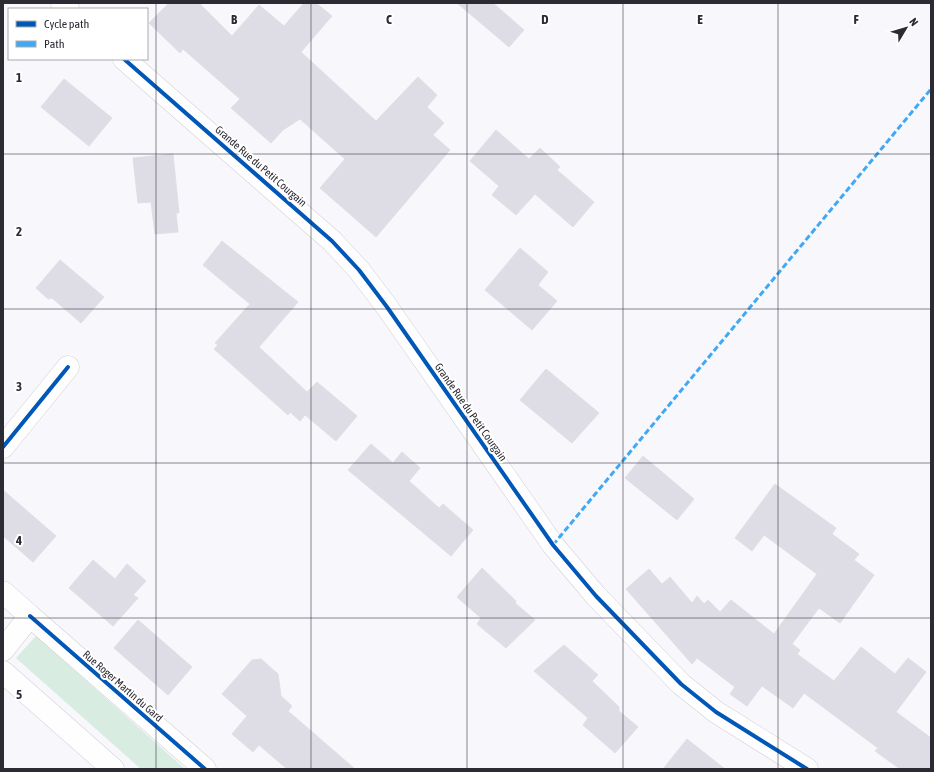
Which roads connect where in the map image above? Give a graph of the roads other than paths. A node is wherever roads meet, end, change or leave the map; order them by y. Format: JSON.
{"nodes":[{"id":1,"x":125,"y":60,"type":"edge"},
{"id":2,"x":68,"y":367,"type":"dead end"},
{"id":3,"x":3,"y":447,"type":"edge"},
{"id":4,"x":3,"y":592,"type":"edge"},
{"id":5,"x":30,"y":616,"type":"junction"},
{"id":6,"x":3,"y":650,"type":"edge"},
{"id":7,"x":3,"y":672,"type":"edge"},
{"id":8,"x":113,"y":769,"type":"edge"},
{"id":9,"x":204,"y":769,"type":"edge"},
{"id":10,"x":807,"y":769,"type":"edge"}],
"edges":[{"from":1,"to":10,"type":"street","name":"Grande Rue du Petit Courgain"},
{"from":2,"to":3,"type":"street"},
{"from":4,"to":5,"type":"street","name":"Rue Roger Martin du Gard"},
{"from":5,"to":6,"type":"street"},
{"from":5,"to":9,"type":"street","name":"Rue Roger Martin du Gard"},
{"from":7,"to":8,"type":"street"}]}
